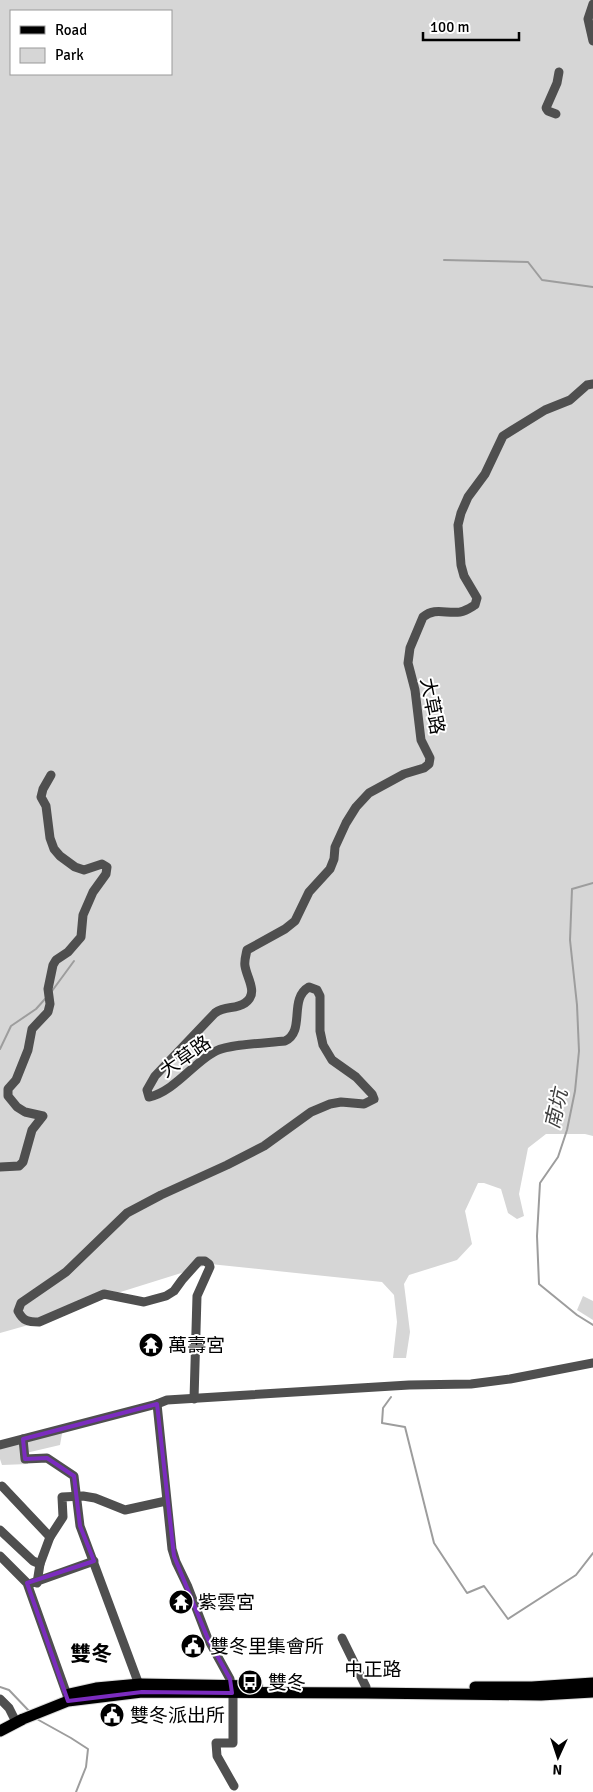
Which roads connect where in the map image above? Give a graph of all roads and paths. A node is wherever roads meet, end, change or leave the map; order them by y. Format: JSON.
{"nodes":[{"id":1,"x":593,"y":4,"type":"edge"},
{"id":2,"x":593,"y":41,"type":"edge"},
{"id":3,"x":559,"y":72,"type":"dead end"},
{"id":4,"x":556,"y":114,"type":"dead end"},
{"id":5,"x":593,"y":384,"type":"edge"},
{"id":6,"x":51,"y":775,"type":"dead end"},
{"id":7,"x":0,"y":1167,"type":"edge"},
{"id":8,"x":593,"y":1363,"type":"edge"},
{"id":9,"x":194,"y":1399,"type":"junction"},
{"id":10,"x":157,"y":1404,"type":"junction"},
{"id":11,"x":23,"y":1439,"type":"junction"},
{"id":12,"x":0,"y":1445,"type":"edge"},
{"id":13,"x":2,"y":1486,"type":"dead end"},
{"id":14,"x":75,"y":1496,"type":"junction"},
{"id":15,"x":166,"y":1501,"type":"junction"},
{"id":16,"x":0,"y":1530,"type":"edge"},
{"id":17,"x":50,"y":1537,"type":"junction"},
{"id":18,"x":0,"y":1556,"type":"edge"},
{"id":19,"x":94,"y":1560,"type":"junction"},
{"id":20,"x":40,"y":1564,"type":"junction"},
{"id":21,"x":37,"y":1582,"type":"junction"},
{"id":22,"x":27,"y":1584,"type":"junction"},
{"id":23,"x":342,"y":1638,"type":"dead end"},
{"id":24,"x":593,"y":1683,"type":"edge"},
{"id":25,"x":141,"y":1688,"type":"junction"},
{"id":26,"x":232,"y":1689,"type":"junction"},
{"id":27,"x":366,"y":1690,"type":"junction"},
{"id":28,"x":593,"y":1692,"type":"edge"},
{"id":29,"x":67,"y":1698,"type":"junction"},
{"id":30,"x":0,"y":1699,"type":"edge"},
{"id":31,"x":18,"y":1717,"type":"junction"},
{"id":32,"x":0,"y":1722,"type":"edge"},
{"id":33,"x":0,"y":1731,"type":"edge"},
{"id":34,"x":234,"y":1786,"type":"dead end"}],
"edges":[{"from":1,"to":2,"type":"street"},
{"from":3,"to":4,"type":"street"},
{"from":5,"to":9,"type":"street","name":"大草路"},
{"from":6,"to":7,"type":"street"},
{"from":8,"to":9,"type":"street"},
{"from":9,"to":10,"type":"street"},
{"from":10,"to":11,"type":"street"},
{"from":10,"to":15,"type":"street"},
{"from":11,"to":12,"type":"street"},
{"from":11,"to":14,"type":"street"},
{"from":13,"to":17,"type":"street"},
{"from":14,"to":15,"type":"street"},
{"from":14,"to":17,"type":"street"},
{"from":14,"to":19,"type":"street"},
{"from":15,"to":26,"type":"street"},
{"from":16,"to":20,"type":"street"},
{"from":17,"to":20,"type":"street"},
{"from":18,"to":22,"type":"street"},
{"from":19,"to":21,"type":"street"},
{"from":19,"to":25,"type":"street"},
{"from":20,"to":21,"type":"street"},
{"from":21,"to":22,"type":"street"},
{"from":22,"to":29,"type":"street"},
{"from":23,"to":27,"type":"street"},
{"from":24,"to":27,"type":"main road","name":"中正路"},
{"from":25,"to":26,"type":"main road","name":"中正路"},
{"from":25,"to":29,"type":"main road","name":"中正路"},
{"from":26,"to":27,"type":"main road","name":"中正路"},
{"from":26,"to":34,"type":"street"},
{"from":27,"to":28,"type":"main road","name":"中正路"},
{"from":29,"to":31,"type":"main road","name":"中正路"},
{"from":30,"to":31,"type":"street"},
{"from":31,"to":32,"type":"main road"},
{"from":31,"to":33,"type":"main road"}]}
